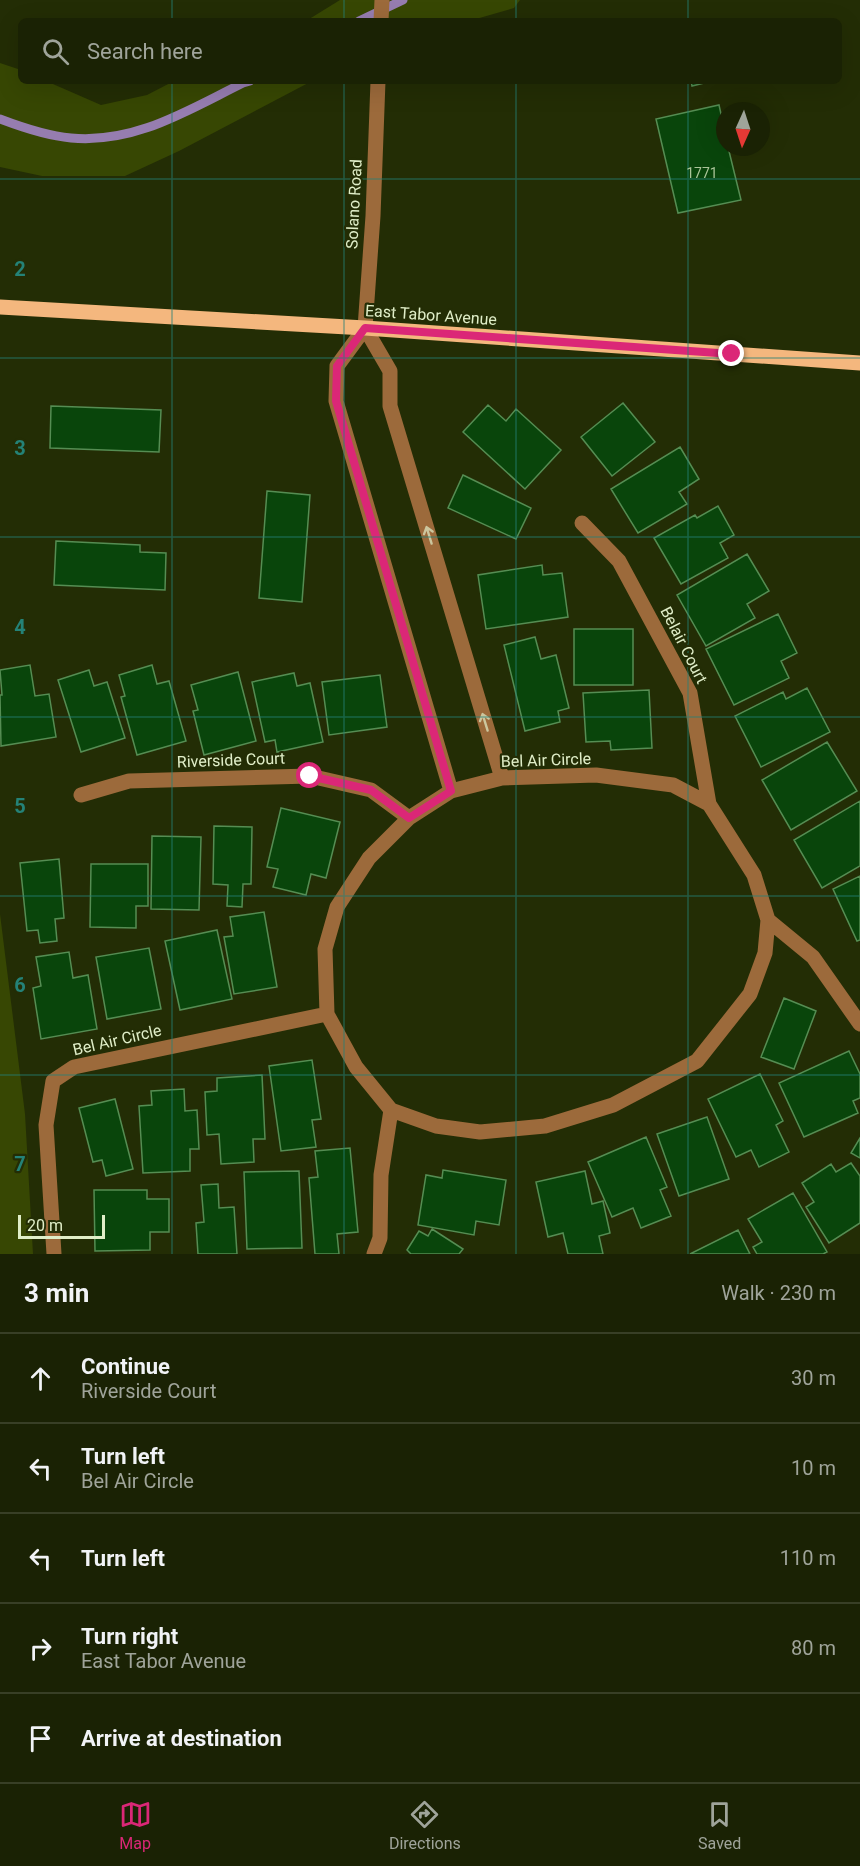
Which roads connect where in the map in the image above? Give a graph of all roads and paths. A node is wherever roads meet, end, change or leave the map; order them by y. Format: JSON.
{"nodes":[{"id":1,"x":382,"y":0,"type":"edge"},
{"id":2,"x":381,"y":18,"type":"edge"},
{"id":3,"x":378,"y":84,"type":"edge"},
{"id":4,"x":0,"y":307,"type":"edge"},
{"id":5,"x":365,"y":328,"type":"junction"},
{"id":6,"x":860,"y":363,"type":"edge"},
{"id":7,"x":582,"y":523,"type":"dead end"},
{"id":8,"x":502,"y":778,"type":"junction"},
{"id":9,"x":451,"y":791,"type":"junction"},
{"id":10,"x":81,"y":795,"type":"dead end"},
{"id":11,"x":709,"y":804,"type":"junction"},
{"id":12,"x":409,"y":818,"type":"junction"},
{"id":13,"x":768,"y":920,"type":"junction"},
{"id":14,"x":327,"y":1014,"type":"junction"},
{"id":15,"x":860,"y":1023,"type":"edge"},
{"id":16,"x":391,"y":1110,"type":"junction"},
{"id":17,"x":54,"y":1254,"type":"edge"},
{"id":18,"x":374,"y":1254,"type":"edge"}],
"edges":[{"from":1,"to":2,"type":"street"},
{"from":3,"to":5,"type":"street","name":"Solano Road"},
{"from":4,"to":5,"type":"main road","name":"East Tabor Avenue"},
{"from":5,"to":6,"type":"main road","name":"East Tabor Avenue"},
{"from":8,"to":5,"type":"street","one_way":true},
{"from":5,"to":9,"type":"street"},
{"from":7,"to":11,"type":"street","name":"Belair Court"},
{"from":8,"to":9,"type":"street","name":"Bel Air Circle"},
{"from":8,"to":11,"type":"street","name":"Bel Air Circle"},
{"from":9,"to":12,"type":"street","name":"Bel Air Circle"},
{"from":10,"to":12,"type":"street","name":"Riverside Court"},
{"from":11,"to":13,"type":"street","name":"Bel Air Circle"},
{"from":12,"to":14,"type":"street","name":"Bel Air Circle"},
{"from":13,"to":15,"type":"street"},
{"from":13,"to":16,"type":"street","name":"Bel Air Circle"},
{"from":14,"to":16,"type":"street","name":"Bel Air Circle"},
{"from":14,"to":17,"type":"street","name":"Bel Air Circle"},
{"from":16,"to":18,"type":"street"}]}
